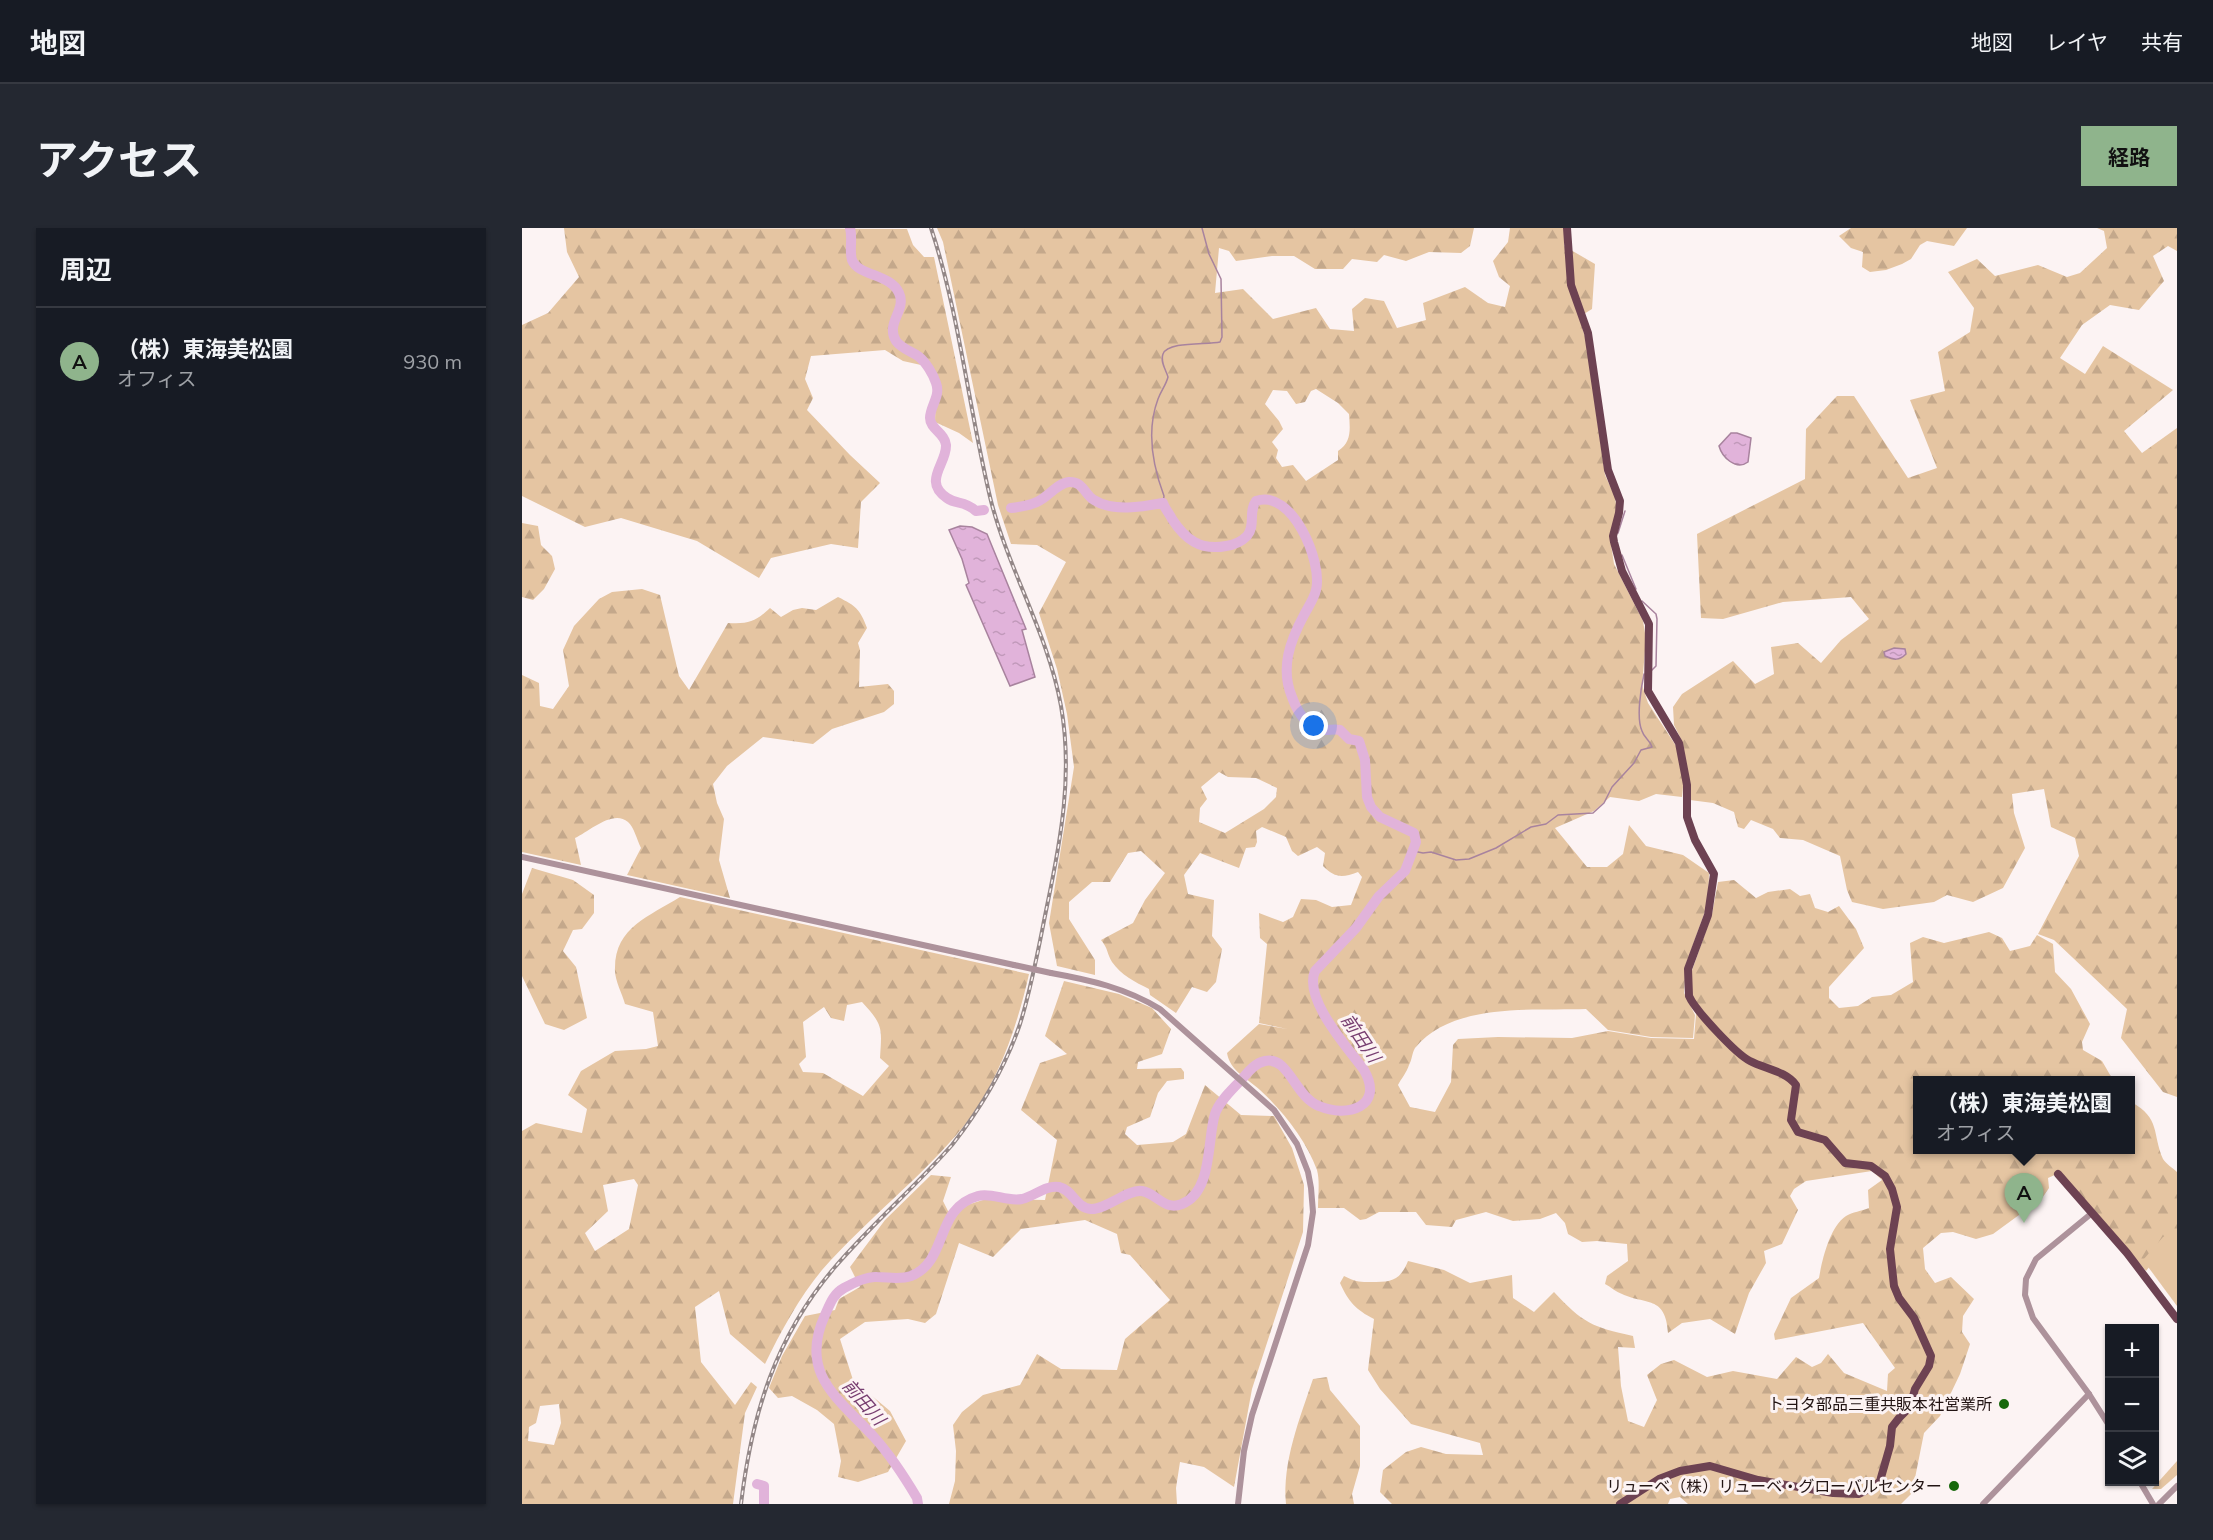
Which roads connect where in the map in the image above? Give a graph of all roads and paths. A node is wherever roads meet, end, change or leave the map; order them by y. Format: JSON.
{"nodes":[{"id":1,"x":1567,"y":228,"type":"edge"},
{"id":2,"x":522,"y":857,"type":"edge"},
{"id":3,"x":2058,"y":1174,"type":"dead end"},
{"id":4,"x":2092,"y":1213,"type":"junction"},
{"id":5,"x":2177,"y":1319,"type":"edge"},
{"id":6,"x":2089,"y":1394,"type":"junction"},
{"id":7,"x":2105,"y":1420,"type":"edge"},
{"id":8,"x":2142,"y":1486,"type":"edge"},
{"id":9,"x":2177,"y":1486,"type":"edge"},
{"id":10,"x":1238,"y":1504,"type":"edge"},
{"id":11,"x":1620,"y":1504,"type":"edge"},
{"id":12,"x":1983,"y":1504,"type":"edge"},
{"id":13,"x":2153,"y":1504,"type":"edge"},
{"id":14,"x":2159,"y":1504,"type":"edge"}],
"edges":[{"from":1,"to":11,"type":"main road"},
{"from":2,"to":10,"type":"street","bridge":true},
{"from":3,"to":4,"type":"main road"},
{"from":4,"to":5,"type":"main road"},
{"from":4,"to":6,"type":"street"},
{"from":6,"to":7,"type":"street"},
{"from":6,"to":12,"type":"street"},
{"from":8,"to":13,"type":"street"},
{"from":9,"to":14,"type":"street"}]}
